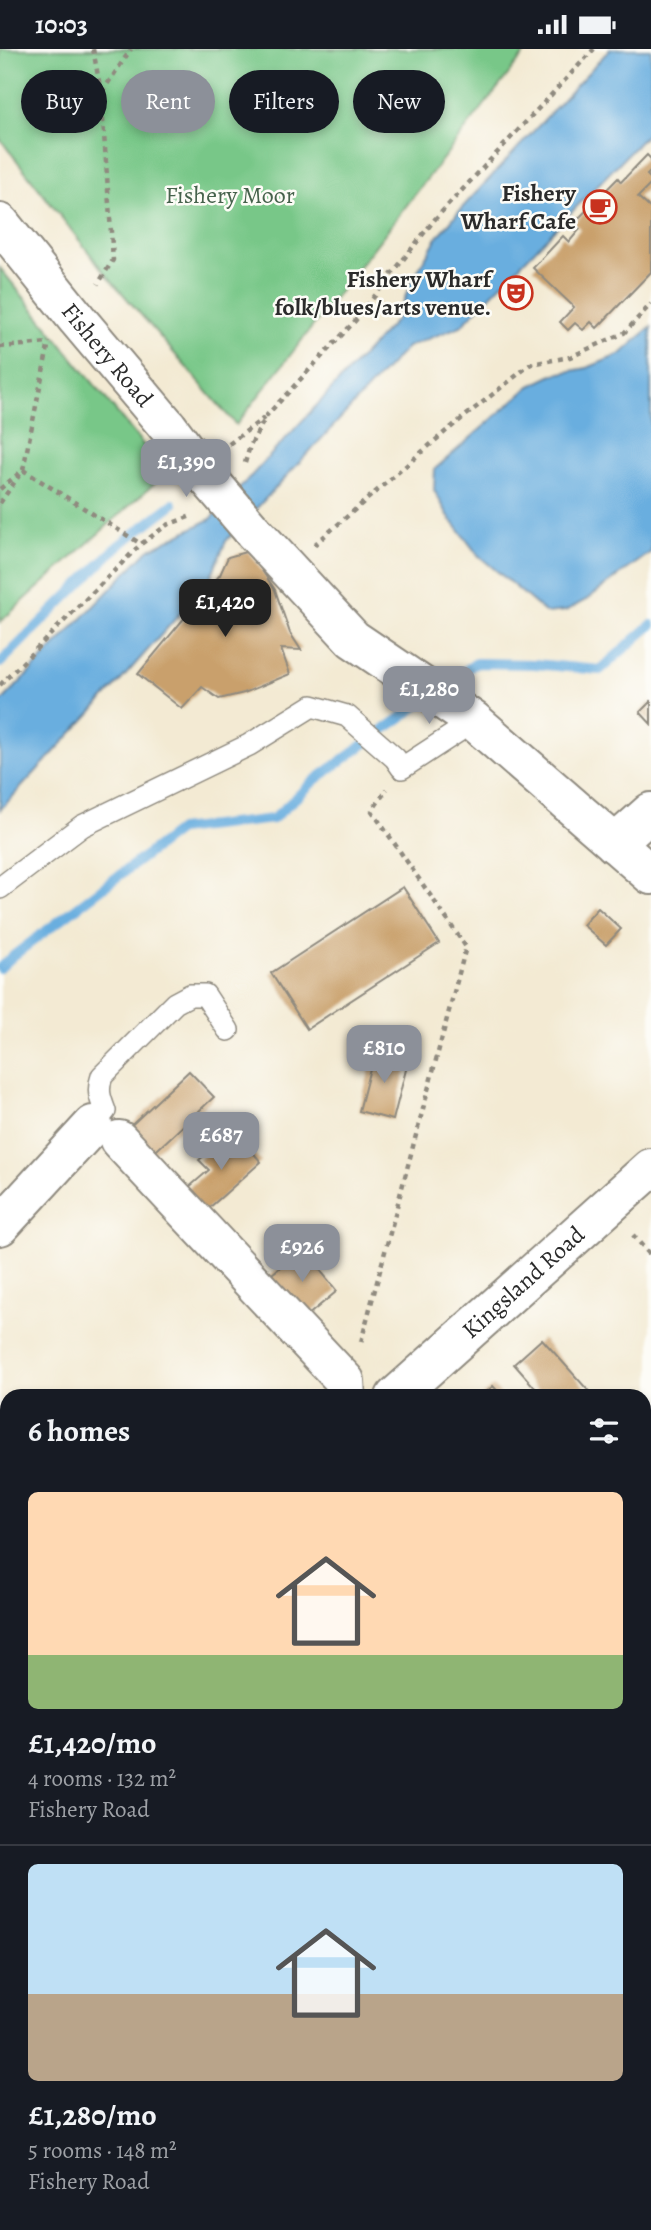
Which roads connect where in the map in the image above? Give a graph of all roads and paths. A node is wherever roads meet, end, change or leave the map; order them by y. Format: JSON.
{"nodes":[{"id":1,"x":93,"y":49,"type":"edge"},
{"id":2,"x":131,"y":49,"type":"edge"},
{"id":3,"x":594,"y":49,"type":"edge"},
{"id":4,"x":97,"y":70,"type":"edge"},
{"id":5,"x":107,"y":85,"type":"edge"},
{"id":6,"x":105,"y":133,"type":"edge"},
{"id":7,"x":0,"y":223,"type":"edge"},
{"id":8,"x":651,"y":304,"type":"edge"},
{"id":9,"x":63,"y":331,"type":"junction"},
{"id":10,"x":267,"y":415,"type":"junction"},
{"id":11,"x":199,"y":468,"type":"junction"},
{"id":12,"x":23,"y":470,"type":"junction"},
{"id":13,"x":236,"y":471,"type":"dead end"},
{"id":14,"x":0,"y":489,"type":"edge"},
{"id":15,"x":0,"y":503,"type":"edge"},
{"id":16,"x":192,"y":516,"type":"dead end"},
{"id":17,"x":141,"y":544,"type":"junction"},
{"id":18,"x":290,"y":571,"type":"junction"},
{"id":19,"x":0,"y":685,"type":"edge"},
{"id":20,"x":474,"y":721,"type":"junction"},
{"id":21,"x":402,"y":768,"type":"junction"},
{"id":22,"x":651,"y":812,"type":"edge"},
{"id":23,"x":615,"y":844,"type":"junction"},
{"id":24,"x":651,"y":875,"type":"edge"},
{"id":25,"x":0,"y":888,"type":"edge"},
{"id":26,"x":228,"y":1030,"type":"dead end"},
{"id":27,"x":106,"y":1132,"type":"junction"},
{"id":28,"x":651,"y":1168,"type":"edge"},
{"id":29,"x":0,"y":1226,"type":"edge"},
{"id":30,"x":359,"y":1350,"type":"dead end"},
{"id":31,"x":346,"y":1389,"type":"edge"},
{"id":32,"x":404,"y":1389,"type":"edge"}],
"edges":[{"from":1,"to":4,"type":"path"},
{"from":2,"to":5,"type":"path"},
{"from":3,"to":10,"type":"path"},
{"from":6,"to":9,"type":"path"},
{"from":7,"to":9,"type":"street","name":"Fishery Road"},
{"from":8,"to":18,"type":"path"},
{"from":9,"to":11,"type":"street","name":"Fishery Road","bridge":true},
{"from":9,"to":12,"type":"path"},
{"from":10,"to":11,"type":"path"},
{"from":10,"to":13,"type":"path"},
{"from":11,"to":18,"type":"street","name":"Fishery Road","bridge":true},
{"from":12,"to":14,"type":"path"},
{"from":12,"to":15,"type":"path"},
{"from":12,"to":17,"type":"path"},
{"from":16,"to":17,"type":"path"},
{"from":17,"to":19,"type":"path"},
{"from":18,"to":20,"type":"street","name":"Fishery Road"},
{"from":20,"to":21,"type":"lane"},
{"from":20,"to":23,"type":"street","name":"Fishery Road"},
{"from":21,"to":25,"type":"lane"},
{"from":21,"to":30,"type":"path"},
{"from":22,"to":23,"type":"street"},
{"from":23,"to":24,"type":"street","name":"Fishery Road"},
{"from":26,"to":27,"type":"lane"},
{"from":27,"to":29,"type":"street"},
{"from":27,"to":31,"type":"street"},
{"from":28,"to":32,"type":"street","name":"Kingsland Road"}]}
